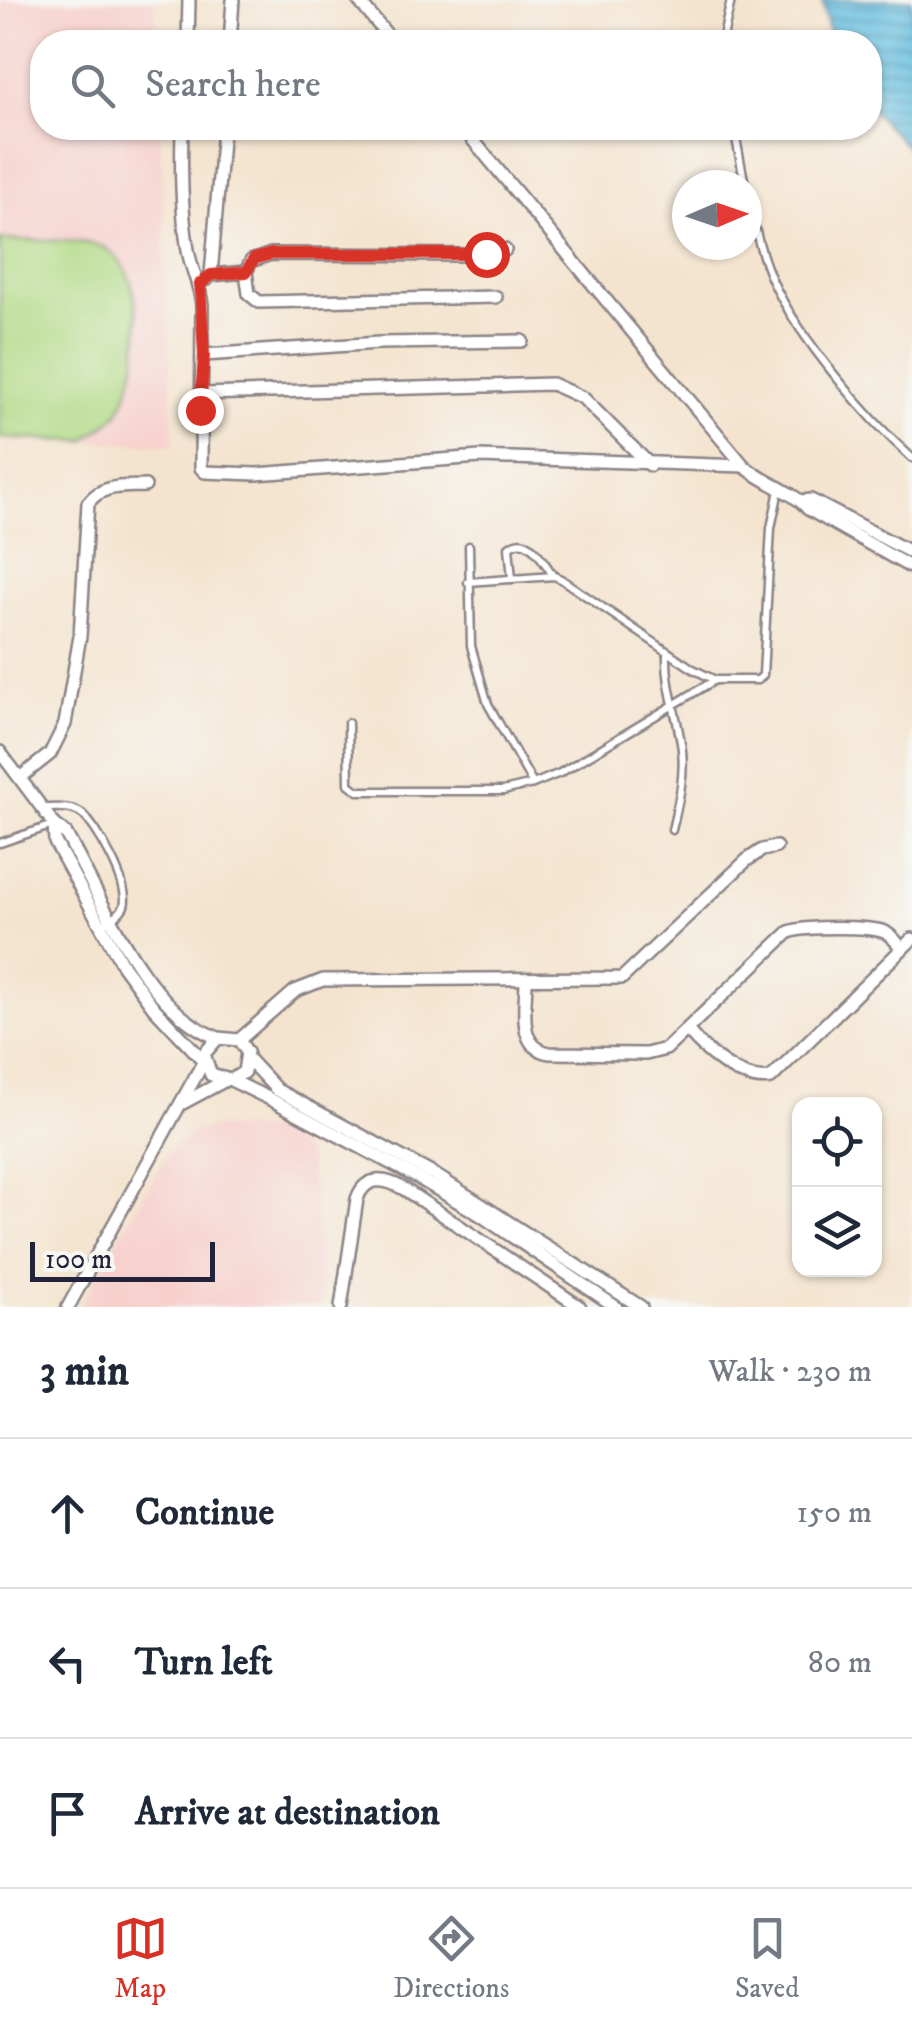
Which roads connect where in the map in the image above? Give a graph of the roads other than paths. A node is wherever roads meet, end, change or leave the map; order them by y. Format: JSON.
{"nodes":[{"id":1,"x":188,"y":0,"type":"edge"},
{"id":2,"x":232,"y":0,"type":"edge"},
{"id":3,"x":358,"y":0,"type":"edge"},
{"id":4,"x":731,"y":0,"type":"edge"},
{"id":5,"x":188,"y":30,"type":"edge"},
{"id":6,"x":231,"y":30,"type":"edge"},
{"id":7,"x":383,"y":30,"type":"edge"},
{"id":8,"x":725,"y":30,"type":"edge"},
{"id":9,"x":182,"y":140,"type":"edge"},
{"id":10,"x":222,"y":140,"type":"edge"},
{"id":11,"x":473,"y":140,"type":"edge"},
{"id":12,"x":736,"y":140,"type":"edge"},
{"id":13,"x":742,"y":170,"type":"edge"},
{"id":14,"x":506,"y":250,"type":"dead end"},
{"id":15,"x":762,"y":251,"type":"edge"},
{"id":16,"x":246,"y":272,"type":"junction"},
{"id":17,"x":211,"y":275,"type":"junction"},
{"id":18,"x":200,"y":284,"type":"junction"},
{"id":19,"x":496,"y":297,"type":"dead end"},
{"id":20,"x":522,"y":341,"type":"dead end"},
{"id":21,"x":204,"y":355,"type":"junction"},
{"id":22,"x":202,"y":394,"type":"junction"},
{"id":23,"x":912,"y":458,"type":"edge"},
{"id":24,"x":650,"y":464,"type":"junction"},
{"id":25,"x":744,"y":466,"type":"junction"},
{"id":26,"x":144,"y":486,"type":"dead end"},
{"id":27,"x":779,"y":490,"type":"junction"},
{"id":28,"x":802,"y":501,"type":"junction"},
{"id":29,"x":469,"y":546,"type":"dead end"},
{"id":30,"x":912,"y":553,"type":"edge"},
{"id":31,"x":912,"y":568,"type":"edge"},
{"id":32,"x":554,"y":576,"type":"junction"},
{"id":33,"x":512,"y":579,"type":"junction"},
{"id":34,"x":468,"y":582,"type":"junction"},
{"id":35,"x":667,"y":654,"type":"junction"},
{"id":36,"x":715,"y":680,"type":"junction"},
{"id":37,"x":672,"y":706,"type":"junction"},
{"id":38,"x":348,"y":723,"type":"dead end"},
{"id":39,"x":0,"y":752,"type":"edge"},
{"id":40,"x":21,"y":777,"type":"junction"},
{"id":41,"x":533,"y":784,"type":"junction"},
{"id":42,"x":42,"y":808,"type":"junction"},
{"id":43,"x":54,"y":824,"type":"junction"},
{"id":44,"x":672,"y":830,"type":"dead end"},
{"id":45,"x":0,"y":842,"type":"edge"},
{"id":46,"x":776,"y":848,"type":"dead end"},
{"id":47,"x":113,"y":919,"type":"junction"},
{"id":48,"x":100,"y":925,"type":"junction"},
{"id":49,"x":912,"y":939,"type":"edge"},
{"id":50,"x":902,"y":948,"type":"junction"},
{"id":51,"x":526,"y":980,"type":"junction"},
{"id":52,"x":688,"y":1031,"type":"junction"},
{"id":53,"x":218,"y":1038,"type":"junction"},
{"id":54,"x":238,"y":1040,"type":"junction"},
{"id":55,"x":248,"y":1059,"type":"junction"},
{"id":56,"x":204,"y":1062,"type":"junction"},
{"id":57,"x":228,"y":1080,"type":"junction"},
{"id":58,"x":180,"y":1105,"type":"junction"},
{"id":59,"x":68,"y":1307,"type":"edge"},
{"id":60,"x":341,"y":1307,"type":"edge"},
{"id":61,"x":580,"y":1307,"type":"edge"},
{"id":62,"x":616,"y":1307,"type":"edge"},
{"id":63,"x":641,"y":1307,"type":"edge"}],
"edges":[{"from":1,"to":5,"type":"street"},
{"from":2,"to":6,"type":"street"},
{"from":3,"to":7,"type":"street"},
{"from":4,"to":8,"type":"lane"},
{"from":9,"to":18,"type":"street"},
{"from":10,"to":17,"type":"street"},
{"from":11,"to":25,"type":"street"},
{"from":12,"to":13,"type":"lane"},
{"from":14,"to":16,"type":"street"},
{"from":15,"to":23,"type":"lane"},
{"from":16,"to":17,"type":"street"},
{"from":16,"to":19,"type":"street"},
{"from":17,"to":18,"type":"street"},
{"from":18,"to":21,"type":"street"},
{"from":20,"to":21,"type":"street"},
{"from":21,"to":22,"type":"street"},
{"from":22,"to":24,"type":"street"},
{"from":22,"to":24,"type":"street"},
{"from":24,"to":25,"type":"street"},
{"from":25,"to":27,"type":"street"},
{"from":26,"to":40,"type":"street"},
{"from":27,"to":28,"type":"street"},
{"from":27,"to":36,"type":"lane"},
{"from":28,"to":30,"type":"street"},
{"from":28,"to":31,"type":"street"},
{"from":29,"to":34,"type":"lane"},
{"from":32,"to":33,"type":"lane"},
{"from":32,"to":33,"type":"lane"},
{"from":32,"to":35,"type":"lane"},
{"from":33,"to":34,"type":"lane"},
{"from":34,"to":41,"type":"lane"},
{"from":35,"to":36,"type":"lane"},
{"from":35,"to":37,"type":"lane"},
{"from":36,"to":37,"type":"lane"},
{"from":37,"to":41,"type":"lane"},
{"from":37,"to":44,"type":"lane"},
{"from":38,"to":41,"type":"lane"},
{"from":39,"to":40,"type":"street"},
{"from":40,"to":42,"type":"street"},
{"from":42,"to":43,"type":"street"},
{"from":42,"to":47,"type":"lane"},
{"from":43,"to":45,"type":"lane"},
{"from":43,"to":47,"type":"street"},
{"from":43,"to":48,"type":"street"},
{"from":46,"to":51,"type":"street"},
{"from":47,"to":48,"type":"lane"},
{"from":47,"to":53,"type":"street"},
{"from":48,"to":56,"type":"street"},
{"from":49,"to":50,"type":"street"},
{"from":50,"to":52,"type":"street"},
{"from":50,"to":52,"type":"street"},
{"from":51,"to":52,"type":"street"},
{"from":51,"to":54,"type":"street"},
{"from":53,"to":54,"type":"street"},
{"from":53,"to":56,"type":"street"},
{"from":54,"to":55,"type":"street"},
{"from":55,"to":57,"type":"street"},
{"from":55,"to":63,"type":"street"},
{"from":56,"to":57,"type":"street"},
{"from":56,"to":58,"type":"street"},
{"from":57,"to":58,"type":"street"},
{"from":57,"to":62,"type":"street"},
{"from":58,"to":59,"type":"street"},
{"from":60,"to":61,"type":"street"}]}
